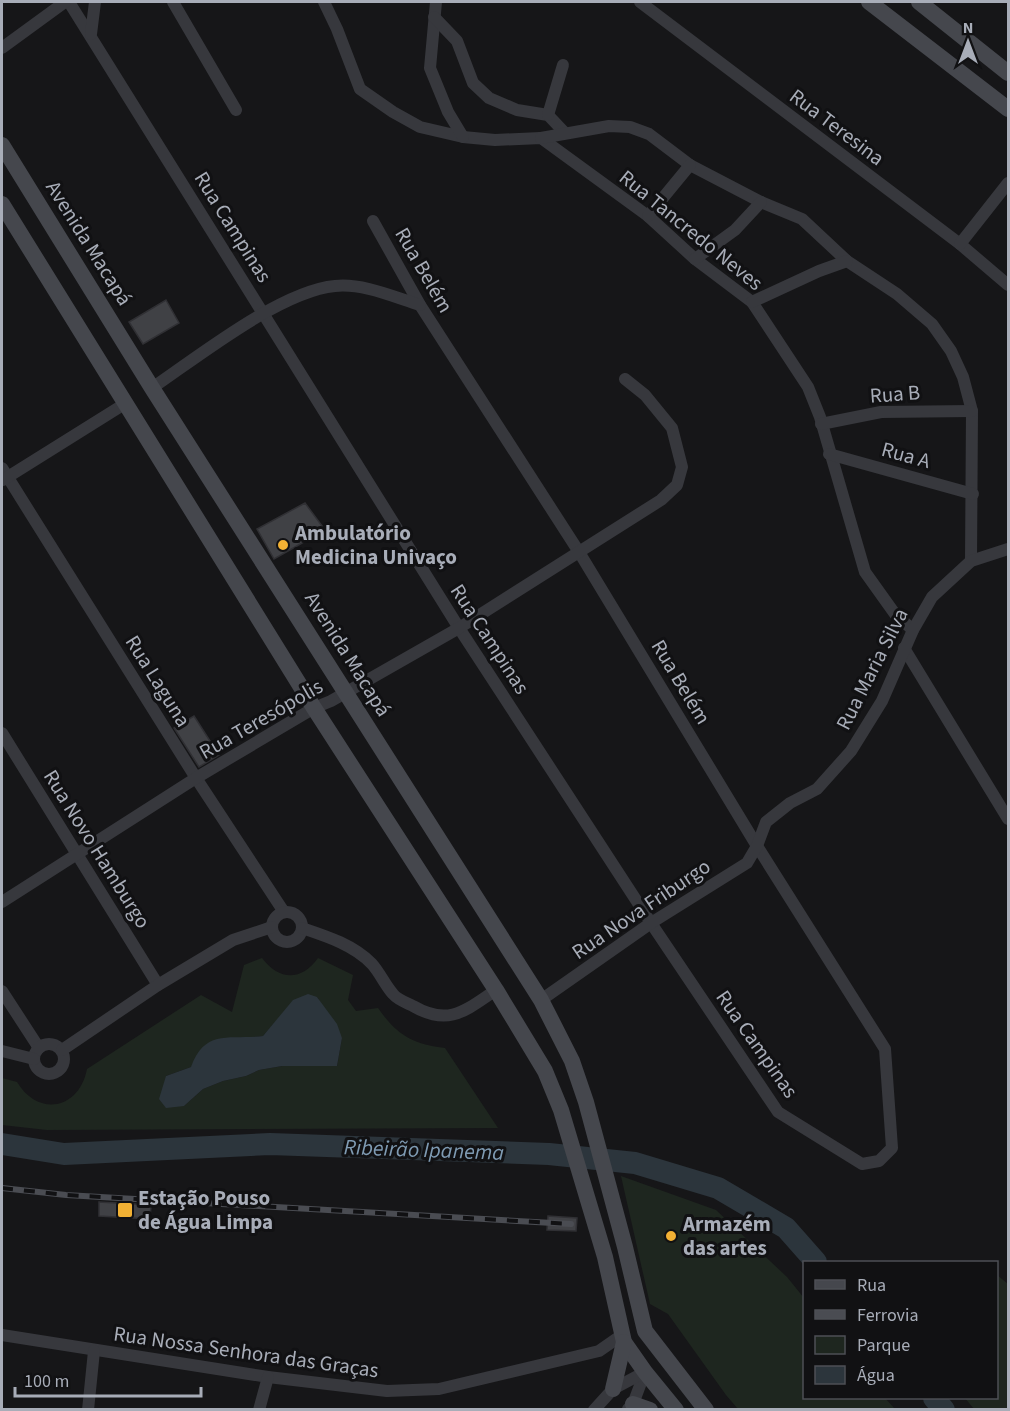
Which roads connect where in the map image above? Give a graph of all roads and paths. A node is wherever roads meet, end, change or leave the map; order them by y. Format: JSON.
{"nodes":[{"id":1,"x":67,"y":2,"type":"edge"},
{"id":2,"x":94,"y":2,"type":"edge"},
{"id":3,"x":173,"y":2,"type":"edge"},
{"id":4,"x":324,"y":2,"type":"edge"},
{"id":5,"x":436,"y":2,"type":"edge"},
{"id":6,"x":640,"y":2,"type":"edge"},
{"id":7,"x":869,"y":2,"type":"edge"},
{"id":8,"x":919,"y":2,"type":"edge"},
{"id":9,"x":434,"y":17,"type":"junction"},
{"id":10,"x":91,"y":34,"type":"junction"},
{"id":11,"x":2,"y":48,"type":"edge"},
{"id":12,"x":563,"y":65,"type":"dead end"},
{"id":13,"x":1008,"y":74,"type":"edge"},
{"id":14,"x":1008,"y":109,"type":"edge"},
{"id":15,"x":236,"y":110,"type":"dead end"},
{"id":16,"x":548,"y":115,"type":"junction"},
{"id":17,"x":565,"y":134,"type":"junction"},
{"id":18,"x":463,"y":137,"type":"junction"},
{"id":19,"x":540,"y":138,"type":"junction"},
{"id":20,"x":2,"y":145,"type":"edge"},
{"id":21,"x":690,"y":165,"type":"junction"},
{"id":22,"x":1008,"y":183,"type":"edge"},
{"id":23,"x":760,"y":202,"type":"junction"},
{"id":24,"x":2,"y":204,"type":"edge"},
{"id":25,"x":648,"y":216,"type":"junction"},
{"id":26,"x":373,"y":221,"type":"dead end"},
{"id":27,"x":960,"y":244,"type":"junction"},
{"id":28,"x":695,"y":259,"type":"junction"},
{"id":29,"x":847,"y":261,"type":"junction"},
{"id":30,"x":1008,"y":285,"type":"edge"},
{"id":31,"x":752,"y":302,"type":"junction"},
{"id":32,"x":420,"y":305,"type":"junction"},
{"id":33,"x":263,"y":314,"type":"junction"},
{"id":34,"x":624,"y":379,"type":"dead end"},
{"id":35,"x":152,"y":388,"type":"junction"},
{"id":36,"x":126,"y":403,"type":"junction"},
{"id":37,"x":972,"y":411,"type":"junction"},
{"id":38,"x":821,"y":424,"type":"junction"},
{"id":39,"x":829,"y":454,"type":"junction"},
{"id":40,"x":3,"y":475,"type":"edge"},
{"id":41,"x":972,"y":494,"type":"junction"},
{"id":42,"x":1008,"y":549,"type":"edge"},
{"id":43,"x":579,"y":552,"type":"junction"},
{"id":44,"x":970,"y":561,"type":"junction"},
{"id":45,"x":459,"y":628,"type":"junction"},
{"id":46,"x":912,"y":630,"type":"junction"},
{"id":47,"x":904,"y":648,"type":"junction"},
{"id":48,"x":347,"y":693,"type":"junction"},
{"id":49,"x":314,"y":708,"type":"junction"},
{"id":50,"x":2,"y":733,"type":"edge"},
{"id":51,"x":196,"y":778,"type":"junction"},
{"id":52,"x":1008,"y":819,"type":"edge"},
{"id":53,"x":757,"y":846,"type":"junction"},
{"id":54,"x":78,"y":855,"type":"junction"},
{"id":55,"x":2,"y":902,"type":"edge"},
{"id":56,"x":284,"y":912,"type":"junction"},
{"id":57,"x":651,"y":923,"type":"junction"},
{"id":58,"x":272,"y":927,"type":"junction"},
{"id":59,"x":302,"y":928,"type":"junction"},
{"id":60,"x":158,"y":986,"type":"junction"},
{"id":61,"x":496,"y":990,"type":"junction"},
{"id":62,"x":2,"y":991,"type":"edge"},
{"id":63,"x":541,"y":1000,"type":"junction"},
{"id":64,"x":62,"y":1050,"type":"junction"},
{"id":65,"x":2,"y":1051,"type":"edge"},
{"id":66,"x":37,"y":1053,"type":"junction"},
{"id":67,"x":862,"y":1164,"type":"joint"},
{"id":68,"x":645,"y":1331,"type":"junction"},
{"id":69,"x":2,"y":1335,"type":"edge"},
{"id":70,"x":623,"y":1339,"type":"junction"},
{"id":71,"x":94,"y":1351,"type":"junction"},
{"id":72,"x":645,"y":1372,"type":"junction"},
{"id":73,"x":268,"y":1377,"type":"junction"},
{"id":74,"x":687,"y":1386,"type":"junction"},
{"id":75,"x":613,"y":1389,"type":"junction"},
{"id":76,"x":630,"y":1407,"type":"edge"},
{"id":77,"x":88,"y":1410,"type":"edge"},
{"id":78,"x":259,"y":1410,"type":"edge"},
{"id":79,"x":594,"y":1410,"type":"edge"},
{"id":80,"x":650,"y":1410,"type":"edge"},
{"id":81,"x":676,"y":1410,"type":"edge"},
{"id":82,"x":706,"y":1410,"type":"edge"}],
"edges":[{"from":1,"to":10,"type":"street","name":"Rua Campinas"},
{"from":1,"to":11,"type":"street"},
{"from":2,"to":10,"type":"street"},
{"from":3,"to":15,"type":"street"},
{"from":4,"to":18,"type":"street"},
{"from":5,"to":9,"type":"street"},
{"from":6,"to":27,"type":"street","name":"Rua Teresina"},
{"from":7,"to":14,"type":"main road"},
{"from":8,"to":13,"type":"main road"},
{"from":9,"to":16,"type":"street"},
{"from":9,"to":18,"type":"street"},
{"from":10,"to":33,"type":"street","name":"Rua Campinas"},
{"from":12,"to":16,"type":"street"},
{"from":16,"to":17,"type":"street"},
{"from":17,"to":19,"type":"street"},
{"from":17,"to":21,"type":"street"},
{"from":18,"to":19,"type":"street"},
{"from":19,"to":25,"type":"street","name":"Rua Tancredo Neves"},
{"from":20,"to":35,"type":"main road","name":"Avenida Macapá"},
{"from":21,"to":23,"type":"street"},
{"from":21,"to":25,"type":"street"},
{"from":22,"to":27,"type":"street"},
{"from":23,"to":28,"type":"street"},
{"from":23,"to":29,"type":"street"},
{"from":24,"to":36,"type":"main road"},
{"from":25,"to":28,"type":"street","name":"Rua Tancredo Neves"},
{"from":26,"to":32,"type":"street","name":"Rua Belém"},
{"from":27,"to":30,"type":"street","name":"Rua Teresina"},
{"from":28,"to":31,"type":"street","name":"Rua Tancredo Neves"},
{"from":29,"to":31,"type":"street"},
{"from":29,"to":37,"type":"street"},
{"from":31,"to":38,"type":"street","name":"Rua Tancredo Neves"},
{"from":32,"to":33,"type":"street"},
{"from":32,"to":43,"type":"street","name":"Rua Belém"},
{"from":33,"to":35,"type":"street"},
{"from":33,"to":45,"type":"street","name":"Rua Campinas"},
{"from":34,"to":43,"type":"street","name":"Rua Teresópolis"},
{"from":35,"to":48,"type":"main road","name":"Avenida Macapá"},
{"from":36,"to":40,"type":"street"},
{"from":36,"to":49,"type":"main road"},
{"from":37,"to":38,"type":"street","name":"Rua B"},
{"from":37,"to":41,"type":"street"},
{"from":38,"to":39,"type":"street","name":"Rua Tancredo Neves"},
{"from":39,"to":41,"type":"street","name":"Rua A"},
{"from":39,"to":46,"type":"street","name":"Rua Tancredo Neves"},
{"from":40,"to":51,"type":"street","name":"Rua Laguna"},
{"from":41,"to":44,"type":"street"},
{"from":42,"to":44,"type":"street","name":"Rua Maria Silva"},
{"from":43,"to":45,"type":"street","name":"Rua Teresópolis"},
{"from":43,"to":53,"type":"street","name":"Rua Belém"},
{"from":44,"to":46,"type":"street","name":"Rua Maria Silva"},
{"from":45,"to":48,"type":"street","name":"Rua Teresópolis"},
{"from":45,"to":57,"type":"street","name":"Rua Campinas"},
{"from":46,"to":47,"type":"street","name":"Rua Maria Silva"},
{"from":47,"to":52,"type":"street"},
{"from":47,"to":53,"type":"street","name":"Rua Maria Silva"},
{"from":48,"to":49,"type":"street","name":"Rua Teresópolis"},
{"from":48,"to":63,"type":"main road","name":"Avenida Macapá"},
{"from":49,"to":51,"type":"street","name":"Rua Teresópolis"},
{"from":49,"to":61,"type":"main road"},
{"from":50,"to":54,"type":"street","name":"Rua Novo Hamburgo"},
{"from":51,"to":54,"type":"street","name":"Rua Teresópolis"},
{"from":51,"to":56,"type":"street","name":"Rua Laguna"},
{"from":53,"to":57,"type":"street","name":"Rua Nova Friburgo"},
{"from":53,"to":67,"type":"street","name":"Rua Belém"},
{"from":54,"to":55,"type":"street","name":"Rua Teresópolis"},
{"from":54,"to":60,"type":"street","name":"Rua Novo Hamburgo"},
{"from":56,"to":58,"type":"street"},
{"from":56,"to":59,"type":"street"},
{"from":57,"to":63,"type":"street","name":"Rua Nova Friburgo"},
{"from":57,"to":67,"type":"street","name":"Rua Campinas"},
{"from":58,"to":59,"type":"street"},
{"from":58,"to":60,"type":"street"},
{"from":59,"to":61,"type":"street"},
{"from":60,"to":64,"type":"street"},
{"from":61,"to":70,"type":"main road"},
{"from":62,"to":66,"type":"street"},
{"from":63,"to":68,"type":"main road","name":"Avenida Macapá"},
{"from":64,"to":66,"type":"street"},
{"from":64,"to":66,"type":"street"},
{"from":65,"to":66,"type":"street"},
{"from":68,"to":72,"type":"main road"},
{"from":68,"to":74,"type":"main road"},
{"from":69,"to":71,"type":"street","name":"Rua Nossa Senhora das Graças"},
{"from":70,"to":72,"type":"main road"},
{"from":70,"to":73,"type":"street","name":"Rua Nossa Senhora das Graças"},
{"from":70,"to":75,"type":"main road"},
{"from":71,"to":73,"type":"street","name":"Rua Nossa Senhora das Graças"},
{"from":71,"to":77,"type":"street"},
{"from":72,"to":74,"type":"main road"},
{"from":72,"to":75,"type":"street"},
{"from":72,"to":76,"type":"street"},
{"from":72,"to":81,"type":"main road"},
{"from":73,"to":78,"type":"street"},
{"from":74,"to":82,"type":"main road"},
{"from":75,"to":79,"type":"street"},
{"from":76,"to":80,"type":"main road"}]}
